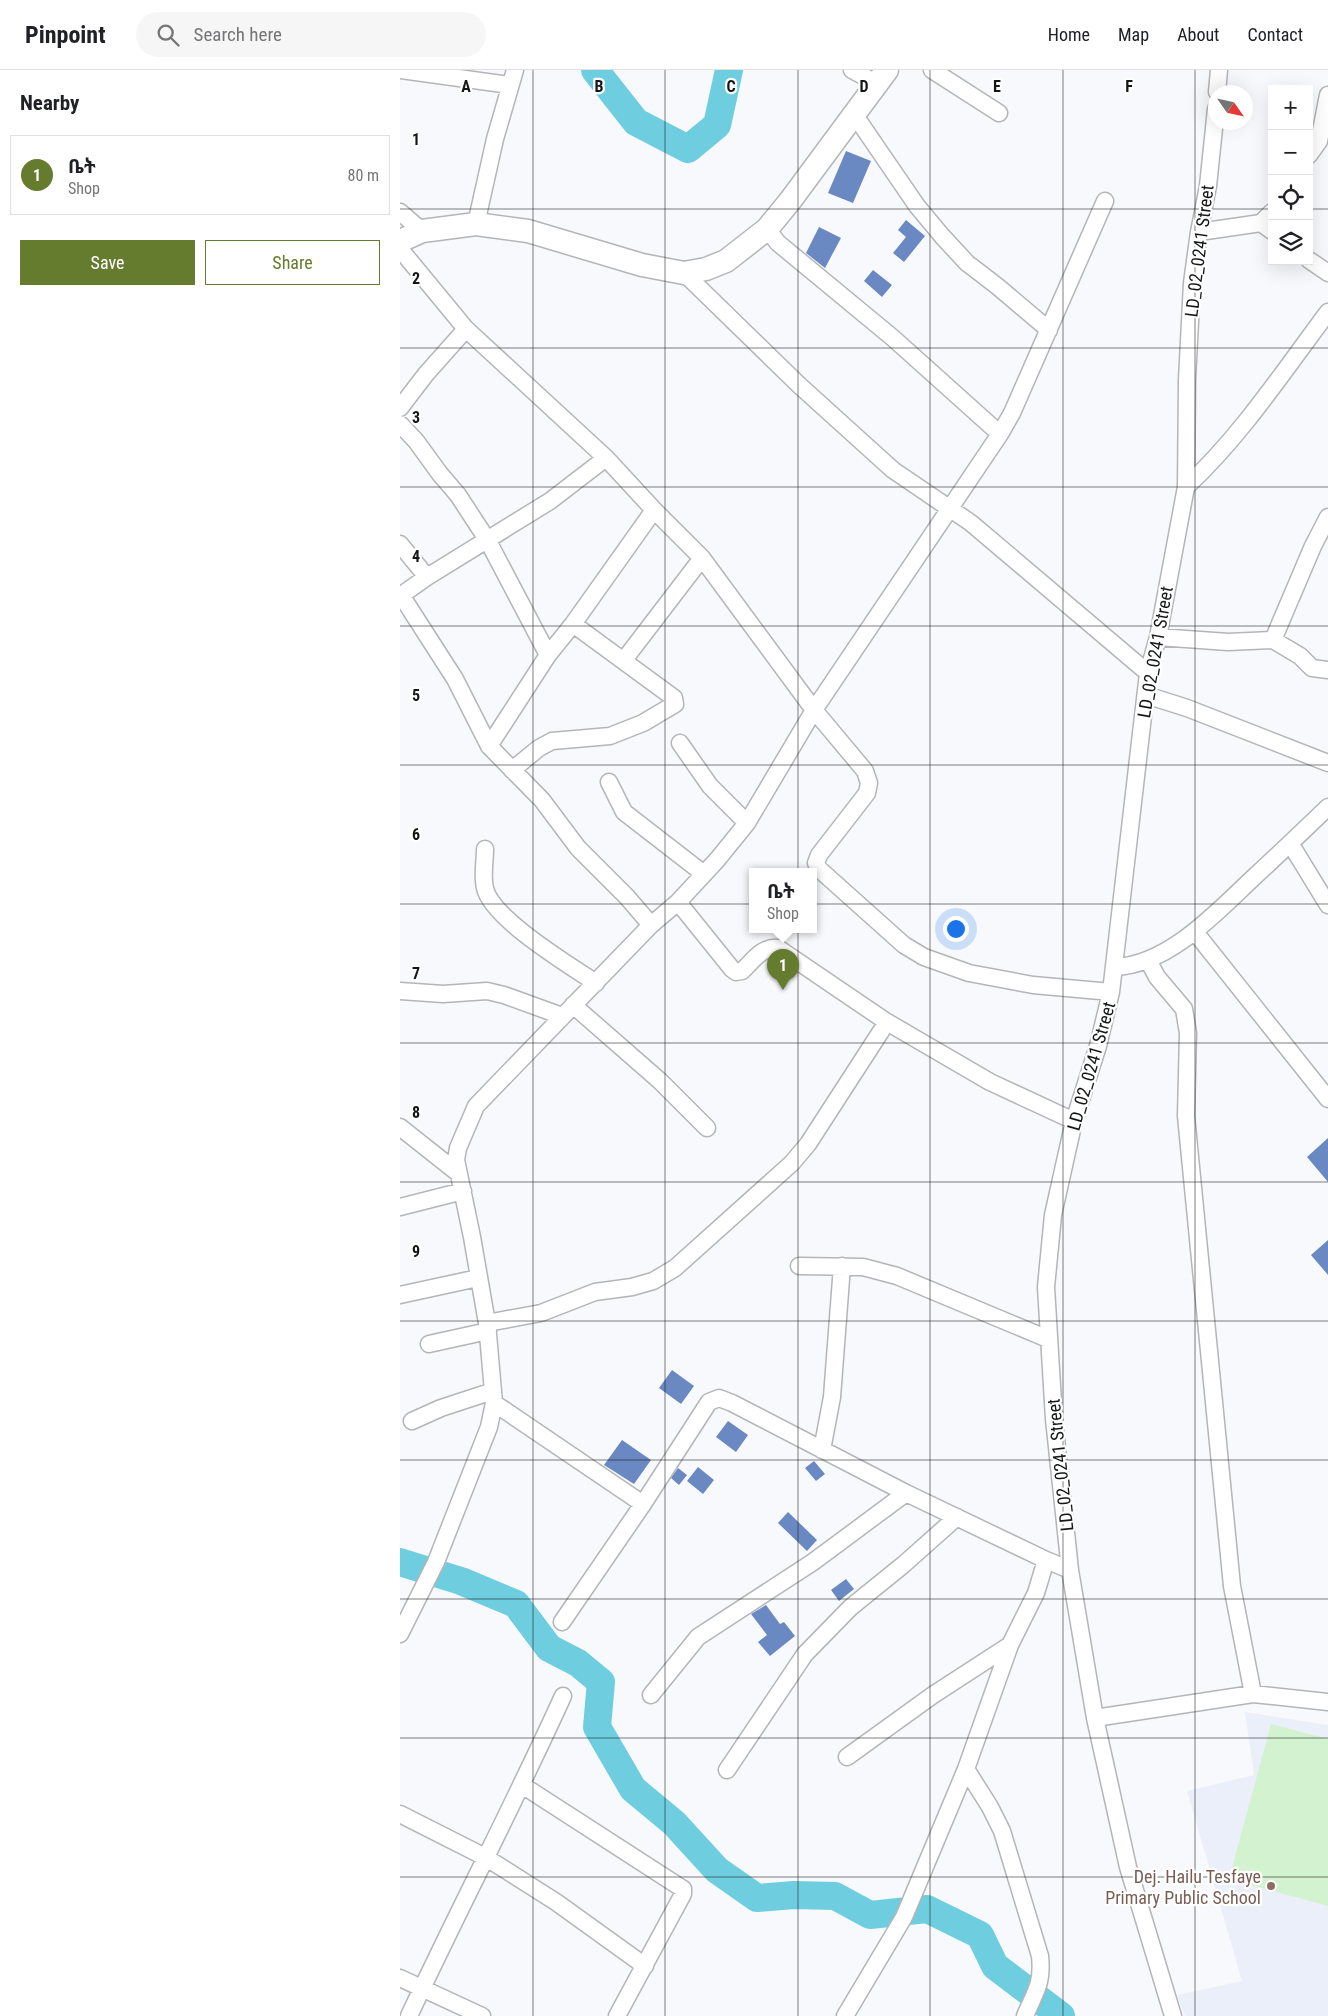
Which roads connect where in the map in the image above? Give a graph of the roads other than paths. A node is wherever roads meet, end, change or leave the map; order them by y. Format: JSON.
{"nodes":[{"id":1,"x":400,"y":70,"type":"edge"},
{"id":2,"x":852,"y":70,"type":"edge"},
{"id":3,"x":932,"y":70,"type":"edge"},
{"id":4,"x":1219,"y":70,"type":"edge"},
{"id":5,"x":882,"y":76,"type":"edge"},
{"id":6,"x":512,"y":78,"type":"edge"},
{"id":7,"x":1218,"y":85,"type":"edge"},
{"id":8,"x":1328,"y":95,"type":"edge"},
{"id":9,"x":999,"y":113,"type":"dead end"},
{"id":10,"x":854,"y":114,"type":"junction"},
{"id":11,"x":1214,"y":130,"type":"edge"},
{"id":12,"x":1313,"y":149,"type":"edge"},
{"id":13,"x":1106,"y":201,"type":"dead end"},
{"id":14,"x":400,"y":212,"type":"edge"},
{"id":15,"x":1268,"y":222,"type":"edge"},
{"id":16,"x":476,"y":224,"type":"junction"},
{"id":17,"x":767,"y":228,"type":"junction"},
{"id":18,"x":422,"y":231,"type":"junction"},
{"id":19,"x":1199,"y":232,"type":"junction"},
{"id":20,"x":400,"y":241,"type":"edge"},
{"id":21,"x":400,"y":249,"type":"edge"},
{"id":22,"x":1313,"y":263,"type":"edge"},
{"id":23,"x":684,"y":273,"type":"junction"},
{"id":24,"x":1328,"y":273,"type":"edge"},
{"id":25,"x":1328,"y":312,"type":"edge"},
{"id":26,"x":466,"y":329,"type":"junction"},
{"id":27,"x":1049,"y":330,"type":"junction"},
{"id":28,"x":400,"y":408,"type":"edge"},
{"id":29,"x":400,"y":424,"type":"edge"},
{"id":30,"x":1000,"y":434,"type":"junction"},
{"id":31,"x":606,"y":458,"type":"junction"},
{"id":32,"x":1186,"y":487,"type":"junction"},
{"id":33,"x":948,"y":508,"type":"junction"},
{"id":34,"x":654,"y":510,"type":"junction"},
{"id":35,"x":1328,"y":517,"type":"edge"},
{"id":36,"x":488,"y":541,"type":"junction"},
{"id":37,"x":400,"y":544,"type":"edge"},
{"id":38,"x":702,"y":558,"type":"junction"},
{"id":39,"x":427,"y":577,"type":"junction"},
{"id":40,"x":401,"y":595,"type":"edge"},
{"id":41,"x":573,"y":624,"type":"junction"},
{"id":42,"x":1158,"y":637,"type":"junction"},
{"id":43,"x":1273,"y":640,"type":"junction"},
{"id":44,"x":548,"y":655,"type":"junction"},
{"id":45,"x":624,"y":660,"type":"junction"},
{"id":46,"x":1328,"y":670,"type":"edge"},
{"id":47,"x":1148,"y":674,"type":"junction"},
{"id":48,"x":1146,"y":695,"type":"junction"},
{"id":49,"x":814,"y":710,"type":"junction"},
{"id":50,"x":680,"y":743,"type":"dead end"},
{"id":51,"x":489,"y":746,"type":"junction"},
{"id":52,"x":1328,"y":763,"type":"edge"},
{"id":53,"x":512,"y":770,"type":"junction"},
{"id":54,"x":609,"y":782,"type":"dead end"},
{"id":55,"x":1328,"y":807,"type":"edge"},
{"id":56,"x":747,"y":823,"type":"junction"},
{"id":57,"x":1290,"y":843,"type":"junction"},
{"id":58,"x":484,"y":849,"type":"dead end"},
{"id":59,"x":704,"y":874,"type":"junction"},
{"id":60,"x":678,"y":902,"type":"junction"},
{"id":61,"x":1328,"y":905,"type":"edge"},
{"id":62,"x":651,"y":925,"type":"junction"},
{"id":63,"x":1195,"y":932,"type":"junction"},
{"id":64,"x":1148,"y":960,"type":"junction"},
{"id":65,"x":1114,"y":967,"type":"junction"},
{"id":66,"x":596,"y":983,"type":"junction"},
{"id":67,"x":400,"y":991,"type":"edge"},
{"id":68,"x":1111,"y":992,"type":"junction"},
{"id":69,"x":567,"y":1011,"type":"junction"},
{"id":70,"x":887,"y":1022,"type":"junction"},
{"id":71,"x":1328,"y":1099,"type":"edge"},
{"id":72,"x":1074,"y":1121,"type":"junction"},
{"id":73,"x":400,"y":1127,"type":"edge"},
{"id":74,"x":707,"y":1128,"type":"dead end"},
{"id":75,"x":458,"y":1173,"type":"junction"},
{"id":76,"x":463,"y":1191,"type":"junction"},
{"id":77,"x":400,"y":1207,"type":"edge"},
{"id":78,"x":799,"y":1266,"type":"dead end"},
{"id":79,"x":842,"y":1266,"type":"junction"},
{"id":80,"x":478,"y":1278,"type":"junction"},
{"id":81,"x":400,"y":1295,"type":"edge"},
{"id":82,"x":487,"y":1327,"type":"junction"},
{"id":83,"x":1048,"y":1339,"type":"junction"},
{"id":84,"x":429,"y":1344,"type":"dead end"},
{"id":85,"x":494,"y":1397,"type":"junction"},
{"id":86,"x":412,"y":1421,"type":"dead end"},
{"id":87,"x":822,"y":1450,"type":"junction"},
{"id":88,"x":906,"y":1492,"type":"junction"},
{"id":89,"x":643,"y":1504,"type":"junction"},
{"id":90,"x":957,"y":1517,"type":"junction"},
{"id":91,"x":1046,"y":1560,"type":"junction"},
{"id":92,"x":1070,"y":1570,"type":"junction"},
{"id":93,"x":562,"y":1622,"type":"dead end"},
{"id":94,"x":400,"y":1634,"type":"edge"},
{"id":95,"x":1010,"y":1645,"type":"junction"},
{"id":96,"x":1254,"y":1694,"type":"junction"},
{"id":97,"x":651,"y":1695,"type":"dead end"},
{"id":98,"x":563,"y":1696,"type":"dead end"},
{"id":99,"x":1328,"y":1702,"type":"edge"},
{"id":100,"x":1095,"y":1718,"type":"junction"},
{"id":101,"x":847,"y":1757,"type":"dead end"},
{"id":102,"x":966,"y":1769,"type":"junction"},
{"id":103,"x":727,"y":1770,"type":"dead end"},
{"id":104,"x":522,"y":1785,"type":"junction"},
{"id":105,"x":400,"y":1814,"type":"edge"},
{"id":106,"x":485,"y":1857,"type":"junction"},
{"id":107,"x":644,"y":1966,"type":"junction"},
{"id":108,"x":400,"y":1978,"type":"edge"},
{"id":109,"x":422,"y":1988,"type":"junction"},
{"id":110,"x":409,"y":2016,"type":"edge"},
{"id":111,"x":482,"y":2016,"type":"edge"},
{"id":112,"x":617,"y":2016,"type":"edge"},
{"id":113,"x":844,"y":2016,"type":"edge"},
{"id":114,"x":1025,"y":2016,"type":"edge"},
{"id":115,"x":1173,"y":2016,"type":"edge"}],
"edges":[{"from":1,"to":6,"type":"street"},
{"from":2,"to":5,"type":"street"},
{"from":3,"to":9,"type":"street"},
{"from":4,"to":7,"type":"street"},
{"from":5,"to":10,"type":"main road"},
{"from":6,"to":16,"type":"street"},
{"from":8,"to":12,"type":"street"},
{"from":10,"to":17,"type":"main road"},
{"from":10,"to":27,"type":"street"},
{"from":11,"to":19,"type":"street","name":"LD_02_0241 Street"},
{"from":13,"to":27,"type":"street"},
{"from":14,"to":18,"type":"street"},
{"from":15,"to":19,"type":"street"},
{"from":16,"to":18,"type":"main road"},
{"from":16,"to":23,"type":"main road"},
{"from":17,"to":23,"type":"main road"},
{"from":17,"to":30,"type":"street"},
{"from":18,"to":20,"type":"main road"},
{"from":19,"to":32,"type":"street","name":"LD_02_0241 Street"},
{"from":21,"to":26,"type":"street"},
{"from":22,"to":24,"type":"street"},
{"from":23,"to":33,"type":"street"},
{"from":25,"to":32,"type":"street"},
{"from":26,"to":28,"type":"street"},
{"from":26,"to":31,"type":"street"},
{"from":27,"to":30,"type":"street"},
{"from":29,"to":36,"type":"street"},
{"from":30,"to":33,"type":"street"},
{"from":31,"to":34,"type":"street"},
{"from":31,"to":36,"type":"street"},
{"from":32,"to":42,"type":"street","name":"LD_02_0241 Street"},
{"from":33,"to":47,"type":"street"},
{"from":33,"to":49,"type":"street"},
{"from":34,"to":38,"type":"street"},
{"from":34,"to":41,"type":"street"},
{"from":35,"to":43,"type":"street"},
{"from":36,"to":39,"type":"street"},
{"from":36,"to":44,"type":"street"},
{"from":37,"to":39,"type":"street"},
{"from":38,"to":45,"type":"street"},
{"from":38,"to":49,"type":"street"},
{"from":39,"to":40,"type":"street"},
{"from":40,"to":51,"type":"street"},
{"from":41,"to":44,"type":"street"},
{"from":41,"to":45,"type":"street"},
{"from":42,"to":43,"type":"street"},
{"from":42,"to":47,"type":"street","name":"LD_02_0241 Street"},
{"from":43,"to":46,"type":"street"},
{"from":44,"to":51,"type":"street"},
{"from":45,"to":53,"type":"street"},
{"from":47,"to":48,"type":"street","name":"LD_02_0241 Street"},
{"from":48,"to":52,"type":"street"},
{"from":48,"to":65,"type":"street","name":"LD_02_0241 Street"},
{"from":49,"to":56,"type":"street"},
{"from":49,"to":68,"type":"street"},
{"from":50,"to":56,"type":"street"},
{"from":51,"to":53,"type":"street"},
{"from":53,"to":62,"type":"street"},
{"from":54,"to":59,"type":"street"},
{"from":55,"to":57,"type":"street"},
{"from":56,"to":59,"type":"street"},
{"from":57,"to":61,"type":"street"},
{"from":57,"to":63,"type":"street"},
{"from":58,"to":66,"type":"street"},
{"from":59,"to":60,"type":"street"},
{"from":60,"to":62,"type":"street"},
{"from":60,"to":70,"type":"street"},
{"from":62,"to":66,"type":"street"},
{"from":63,"to":64,"type":"street"},
{"from":63,"to":71,"type":"street"},
{"from":64,"to":65,"type":"street"},
{"from":64,"to":96,"type":"street"},
{"from":65,"to":68,"type":"street","name":"LD_02_0241 Street"},
{"from":66,"to":69,"type":"street"},
{"from":67,"to":69,"type":"street"},
{"from":68,"to":72,"type":"street","name":"LD_02_0241 Street"},
{"from":69,"to":74,"type":"street"},
{"from":69,"to":75,"type":"street"},
{"from":70,"to":72,"type":"street"},
{"from":70,"to":82,"type":"street"},
{"from":72,"to":83,"type":"street","name":"LD_02_0241 Street"},
{"from":73,"to":75,"type":"street"},
{"from":75,"to":76,"type":"street"},
{"from":76,"to":77,"type":"street"},
{"from":76,"to":80,"type":"street"},
{"from":78,"to":79,"type":"street"},
{"from":79,"to":83,"type":"street"},
{"from":79,"to":87,"type":"street"},
{"from":80,"to":81,"type":"street"},
{"from":80,"to":82,"type":"street"},
{"from":82,"to":84,"type":"street"},
{"from":82,"to":85,"type":"street"},
{"from":83,"to":92,"type":"street","name":"LD_02_0241 Street"},
{"from":85,"to":86,"type":"street"},
{"from":85,"to":89,"type":"street"},
{"from":85,"to":94,"type":"street"},
{"from":87,"to":88,"type":"street"},
{"from":87,"to":89,"type":"street"},
{"from":88,"to":90,"type":"street"},
{"from":88,"to":97,"type":"street"},
{"from":89,"to":93,"type":"street"},
{"from":90,"to":91,"type":"street"},
{"from":90,"to":103,"type":"street"},
{"from":91,"to":92,"type":"street"},
{"from":91,"to":95,"type":"street"},
{"from":92,"to":100,"type":"street","name":"LD_02_0241 Street"},
{"from":95,"to":101,"type":"street"},
{"from":95,"to":102,"type":"street"},
{"from":96,"to":99,"type":"street"},
{"from":96,"to":100,"type":"street"},
{"from":98,"to":104,"type":"street"},
{"from":100,"to":115,"type":"street","name":"LD_02_0241 Street"},
{"from":102,"to":113,"type":"street"},
{"from":102,"to":114,"type":"street"},
{"from":104,"to":106,"type":"street"},
{"from":104,"to":107,"type":"street"},
{"from":105,"to":106,"type":"street"},
{"from":106,"to":107,"type":"street"},
{"from":106,"to":109,"type":"street"},
{"from":107,"to":112,"type":"street"},
{"from":108,"to":109,"type":"street"},
{"from":109,"to":110,"type":"street"},
{"from":109,"to":111,"type":"street"}]}
